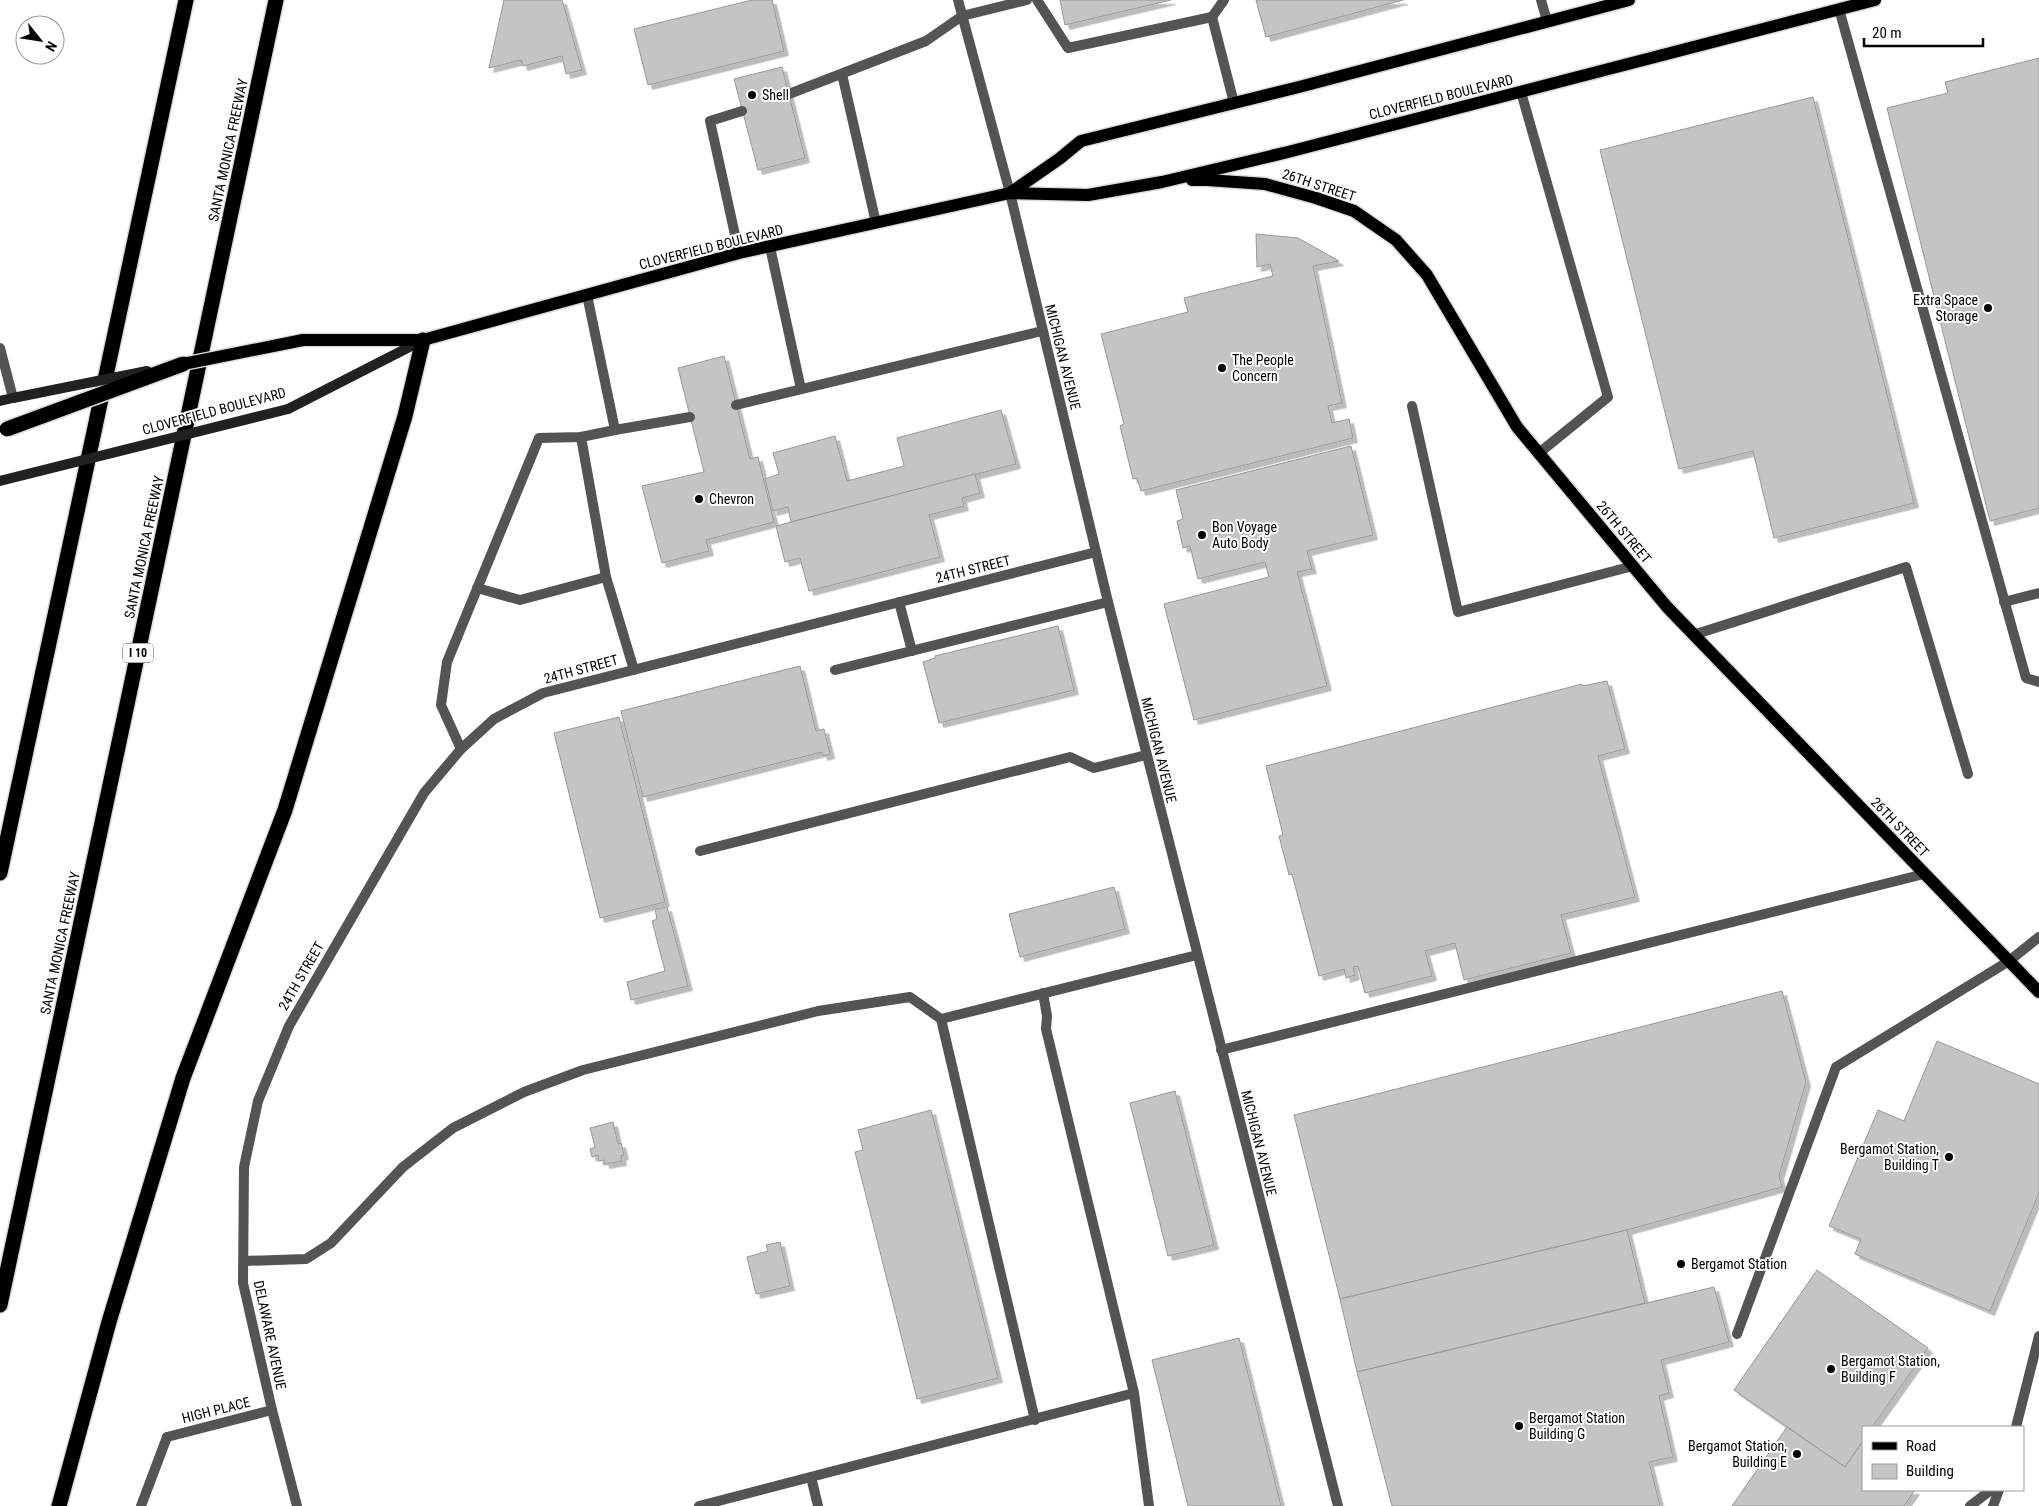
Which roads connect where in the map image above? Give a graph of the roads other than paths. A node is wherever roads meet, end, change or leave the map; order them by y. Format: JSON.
{"nodes":[{"id":1,"x":186,"y":0,"type":"edge"},
{"id":2,"x":276,"y":0,"type":"edge"},
{"id":3,"x":958,"y":0,"type":"edge"},
{"id":4,"x":1027,"y":0,"type":"edge"},
{"id":5,"x":1037,"y":0,"type":"edge"},
{"id":6,"x":1224,"y":0,"type":"edge"},
{"id":7,"x":1541,"y":0,"type":"edge"},
{"id":8,"x":1628,"y":0,"type":"edge"},
{"id":9,"x":1875,"y":0,"type":"edge"},
{"id":10,"x":1839,"y":9,"type":"junction"},
{"id":11,"x":962,"y":16,"type":"junction"},
{"id":12,"x":1212,"y":17,"type":"junction"},
{"id":13,"x":1547,"y":21,"type":"junction"},
{"id":14,"x":842,"y":74,"type":"junction"},
{"id":15,"x":1521,"y":92,"type":"junction"},
{"id":16,"x":789,"y":94,"type":"dead end"},
{"id":17,"x":1234,"y":103,"type":"junction"},
{"id":18,"x":742,"y":110,"type":"dead end"},
{"id":19,"x":1162,"y":182,"type":"junction"},
{"id":20,"x":1010,"y":193,"type":"junction"},
{"id":21,"x":876,"y":223,"type":"junction"},
{"id":22,"x":770,"y":247,"type":"junction"},
{"id":23,"x":739,"y":253,"type":"junction"},
{"id":24,"x":587,"y":295,"type":"junction"},
{"id":25,"x":1042,"y":330,"type":"junction"},
{"id":26,"x":423,"y":340,"type":"junction"},
{"id":27,"x":0,"y":348,"type":"edge"},
{"id":28,"x":183,"y":364,"type":"junction"},
{"id":29,"x":801,"y":389,"type":"junction"},
{"id":30,"x":13,"y":398,"type":"junction"},
{"id":31,"x":0,"y":401,"type":"edge"},
{"id":32,"x":736,"y":405,"type":"dead end"},
{"id":33,"x":1412,"y":406,"type":"dead end"},
{"id":34,"x":690,"y":416,"type":"dead end"},
{"id":35,"x":3,"y":430,"type":"edge"},
{"id":36,"x":615,"y":430,"type":"junction"},
{"id":37,"x":581,"y":438,"type":"junction"},
{"id":38,"x":1539,"y":453,"type":"junction"},
{"id":39,"x":0,"y":481,"type":"edge"},
{"id":40,"x":1096,"y":552,"type":"junction"},
{"id":41,"x":1633,"y":566,"type":"junction"},
{"id":42,"x":606,"y":577,"type":"junction"},
{"id":43,"x":477,"y":588,"type":"junction"},
{"id":44,"x":2039,"y":593,"type":"edge"},
{"id":45,"x":899,"y":602,"type":"junction"},
{"id":46,"x":1108,"y":602,"type":"junction"},
{"id":47,"x":2004,"y":602,"type":"junction"},
{"id":48,"x":1693,"y":635,"type":"junction"},
{"id":49,"x":912,"y":651,"type":"junction"},
{"id":50,"x":634,"y":670,"type":"junction"},
{"id":51,"x":835,"y":670,"type":"dead end"},
{"id":52,"x":2039,"y":682,"type":"edge"},
{"id":53,"x":461,"y":749,"type":"junction"},
{"id":54,"x":1146,"y":755,"type":"junction"},
{"id":55,"x":1968,"y":774,"type":"dead end"},
{"id":56,"x":700,"y":851,"type":"dead end"},
{"id":57,"x":0,"y":873,"type":"edge"},
{"id":58,"x":1924,"y":874,"type":"junction"},
{"id":59,"x":2039,"y":937,"type":"edge"},
{"id":60,"x":1197,"y":955,"type":"junction"},
{"id":61,"x":2009,"y":961,"type":"junction"},
{"id":62,"x":2039,"y":992,"type":"edge"},
{"id":63,"x":1043,"y":993,"type":"junction"},
{"id":64,"x":941,"y":1019,"type":"junction"},
{"id":65,"x":1221,"y":1050,"type":"junction"},
{"id":66,"x":244,"y":1167,"type":"joint"},
{"id":67,"x":244,"y":1261,"type":"junction"},
{"id":68,"x":0,"y":1305,"type":"edge"},
{"id":69,"x":1737,"y":1334,"type":"dead end"},
{"id":70,"x":2039,"y":1336,"type":"edge"},
{"id":71,"x":1134,"y":1393,"type":"junction"},
{"id":72,"x":272,"y":1410,"type":"junction"},
{"id":73,"x":1034,"y":1420,"type":"junction"},
{"id":74,"x":2016,"y":1426,"type":"edge"},
{"id":75,"x":811,"y":1477,"type":"junction"},
{"id":76,"x":1990,"y":1491,"type":"edge"},
{"id":77,"x":1999,"y":1491,"type":"edge"},
{"id":78,"x":59,"y":1506,"type":"edge"},
{"id":79,"x":141,"y":1506,"type":"edge"},
{"id":80,"x":297,"y":1506,"type":"edge"},
{"id":81,"x":699,"y":1506,"type":"edge"},
{"id":82,"x":818,"y":1506,"type":"edge"},
{"id":83,"x":1149,"y":1506,"type":"edge"},
{"id":84,"x":1338,"y":1506,"type":"edge"},
{"id":85,"x":1970,"y":1506,"type":"edge"},
{"id":86,"x":1993,"y":1506,"type":"edge"}],
"edges":[{"from":1,"to":57,"type":"highway"},
{"from":2,"to":68,"type":"highway","name":"SANTA MONICA FREEWAY","number":"I 10"},
{"from":3,"to":11,"type":"street","name":"MICHIGAN AVENUE"},
{"from":4,"to":11,"type":"street"},
{"from":5,"to":12,"type":"street"},
{"from":6,"to":12,"type":"street"},
{"from":7,"to":13,"type":"street"},
{"from":8,"to":13,"type":"main road","name":"CLOVERFIELD BOULEVARD"},
{"from":9,"to":10,"type":"main road","name":"CLOVERFIELD BOULEVARD"},
{"from":10,"to":15,"type":"main road","name":"CLOVERFIELD BOULEVARD"},
{"from":10,"to":47,"type":"street"},
{"from":11,"to":14,"type":"street"},
{"from":11,"to":20,"type":"street","name":"MICHIGAN AVENUE"},
{"from":12,"to":17,"type":"street"},
{"from":13,"to":17,"type":"main road","name":"CLOVERFIELD BOULEVARD"},
{"from":14,"to":16,"type":"street"},
{"from":14,"to":21,"type":"street"},
{"from":15,"to":19,"type":"main road","name":"CLOVERFIELD BOULEVARD"},
{"from":15,"to":38,"type":"street"},
{"from":17,"to":20,"type":"main road","name":"CLOVERFIELD BOULEVARD"},
{"from":18,"to":23,"type":"street"},
{"from":19,"to":20,"type":"main road","name":"CLOVERFIELD BOULEVARD"},
{"from":19,"to":38,"type":"main road","name":"26TH STREET"},
{"from":20,"to":21,"type":"main road","name":"CLOVERFIELD BOULEVARD"},
{"from":20,"to":25,"type":"street","name":"MICHIGAN AVENUE"},
{"from":21,"to":22,"type":"main road","name":"CLOVERFIELD BOULEVARD"},
{"from":22,"to":23,"type":"main road","name":"CLOVERFIELD BOULEVARD"},
{"from":22,"to":29,"type":"street"},
{"from":23,"to":24,"type":"main road","name":"CLOVERFIELD BOULEVARD"},
{"from":24,"to":26,"type":"main road","name":"CLOVERFIELD BOULEVARD"},
{"from":24,"to":36,"type":"street"},
{"from":25,"to":29,"type":"street"},
{"from":25,"to":40,"type":"street","name":"MICHIGAN AVENUE"},
{"from":26,"to":28,"type":"main road","name":"CLOVERFIELD BOULEVARD","bridge":true},
{"from":26,"to":39,"type":"main road","name":"CLOVERFIELD BOULEVARD","bridge":true},
{"from":26,"to":78,"type":"highway"},
{"from":27,"to":30,"type":"street"},
{"from":28,"to":30,"type":"main road","name":"CLOVERFIELD BOULEVARD","bridge":true},
{"from":28,"to":35,"type":"highway","bridge":true},
{"from":29,"to":32,"type":"street"},
{"from":30,"to":31,"type":"main road","name":"CLOVERFIELD BOULEVARD"},
{"from":33,"to":41,"type":"street"},
{"from":34,"to":36,"type":"street"},
{"from":36,"to":37,"type":"street"},
{"from":37,"to":42,"type":"street"},
{"from":37,"to":43,"type":"street"},
{"from":38,"to":41,"type":"main road","name":"26TH STREET"},
{"from":40,"to":45,"type":"street","name":"24TH STREET"},
{"from":40,"to":46,"type":"street","name":"MICHIGAN AVENUE"},
{"from":41,"to":48,"type":"main road","name":"26TH STREET"},
{"from":42,"to":43,"type":"street"},
{"from":42,"to":50,"type":"street"},
{"from":43,"to":53,"type":"street"},
{"from":44,"to":47,"type":"street"},
{"from":45,"to":49,"type":"street"},
{"from":45,"to":50,"type":"street","name":"24TH STREET"},
{"from":46,"to":49,"type":"street"},
{"from":46,"to":54,"type":"street","name":"MICHIGAN AVENUE"},
{"from":47,"to":52,"type":"street"},
{"from":48,"to":55,"type":"street"},
{"from":48,"to":58,"type":"main road","name":"26TH STREET"},
{"from":49,"to":51,"type":"street"},
{"from":50,"to":53,"type":"street","name":"24TH STREET"},
{"from":53,"to":66,"type":"street","name":"24TH STREET"},
{"from":54,"to":56,"type":"street"},
{"from":54,"to":60,"type":"street","name":"MICHIGAN AVENUE"},
{"from":58,"to":61,"type":"main road","name":"26TH STREET"},
{"from":58,"to":65,"type":"street"},
{"from":59,"to":61,"type":"street"},
{"from":60,"to":63,"type":"street"},
{"from":60,"to":65,"type":"street","name":"MICHIGAN AVENUE"},
{"from":61,"to":62,"type":"main road","name":"26TH STREET"},
{"from":61,"to":69,"type":"street"},
{"from":63,"to":64,"type":"street"},
{"from":63,"to":71,"type":"street"},
{"from":64,"to":67,"type":"street"},
{"from":64,"to":73,"type":"street"},
{"from":65,"to":84,"type":"street","name":"MICHIGAN AVENUE"},
{"from":66,"to":67,"type":"street","name":"DELAWARE AVENUE"},
{"from":67,"to":72,"type":"street","name":"DELAWARE AVENUE"},
{"from":70,"to":74,"type":"street"},
{"from":71,"to":73,"type":"street"},
{"from":71,"to":83,"type":"street"},
{"from":72,"to":79,"type":"street","name":"HIGH PLACE"},
{"from":72,"to":80,"type":"street","name":"DELAWARE AVENUE"},
{"from":73,"to":75,"type":"street"},
{"from":75,"to":81,"type":"street"},
{"from":75,"to":82,"type":"street"},
{"from":76,"to":85,"type":"street"},
{"from":77,"to":86,"type":"street"}]}
